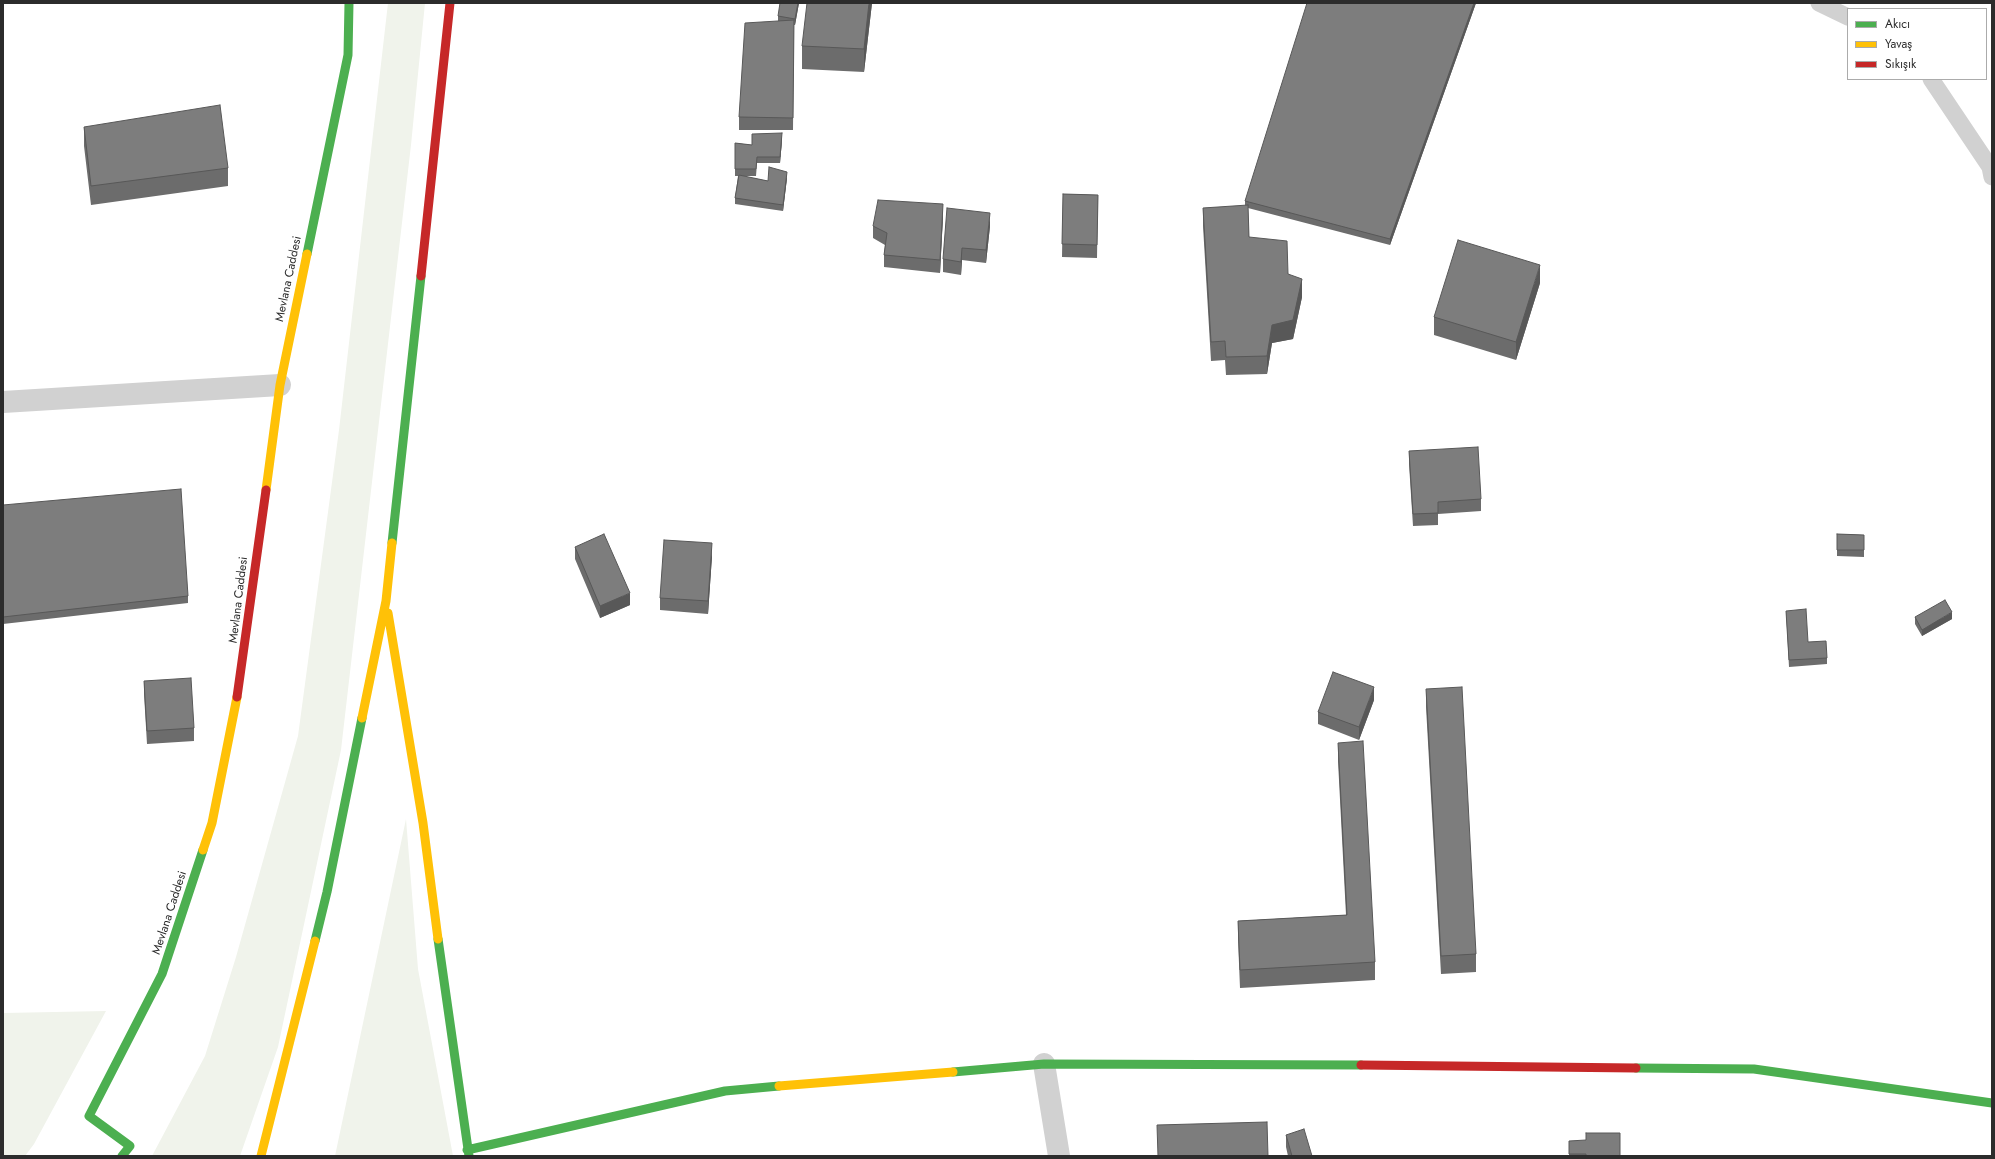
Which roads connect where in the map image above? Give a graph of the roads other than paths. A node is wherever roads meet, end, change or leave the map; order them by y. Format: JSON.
{"nodes":[{"id":1,"x":349,"y":3,"type":"edge"},
{"id":2,"x":450,"y":3,"type":"edge"},
{"id":3,"x":1818,"y":3,"type":"edge"},
{"id":4,"x":1847,"y":17,"type":"edge"},
{"id":5,"x":1932,"y":80,"type":"edge"},
{"id":6,"x":1992,"y":177,"type":"edge"},
{"id":7,"x":280,"y":385,"type":"junction"},
{"id":8,"x":3,"y":402,"type":"edge"},
{"id":9,"x":386,"y":601,"type":"junction"},
{"id":10,"x":1044,"y":1064,"type":"junction"},
{"id":11,"x":1992,"y":1103,"type":"edge"},
{"id":12,"x":468,"y":1153,"type":"edge"},
{"id":13,"x":123,"y":1156,"type":"edge"},
{"id":14,"x":260,"y":1156,"type":"edge"},
{"id":15,"x":1059,"y":1156,"type":"edge"}],
"edges":[{"from":1,"to":7,"type":"main road","name":"Mevlana Caddesi"},
{"from":2,"to":9,"type":"main road"},
{"from":3,"to":4,"type":"lane"},
{"from":5,"to":6,"type":"lane"},
{"from":7,"to":8,"type":"street"},
{"from":7,"to":13,"type":"main road","name":"Mevlana Caddesi"},
{"from":9,"to":12,"type":"main road"},
{"from":9,"to":14,"type":"main road"},
{"from":10,"to":11,"type":"main road"},
{"from":10,"to":12,"type":"main road"},
{"from":10,"to":15,"type":"street"}]}
